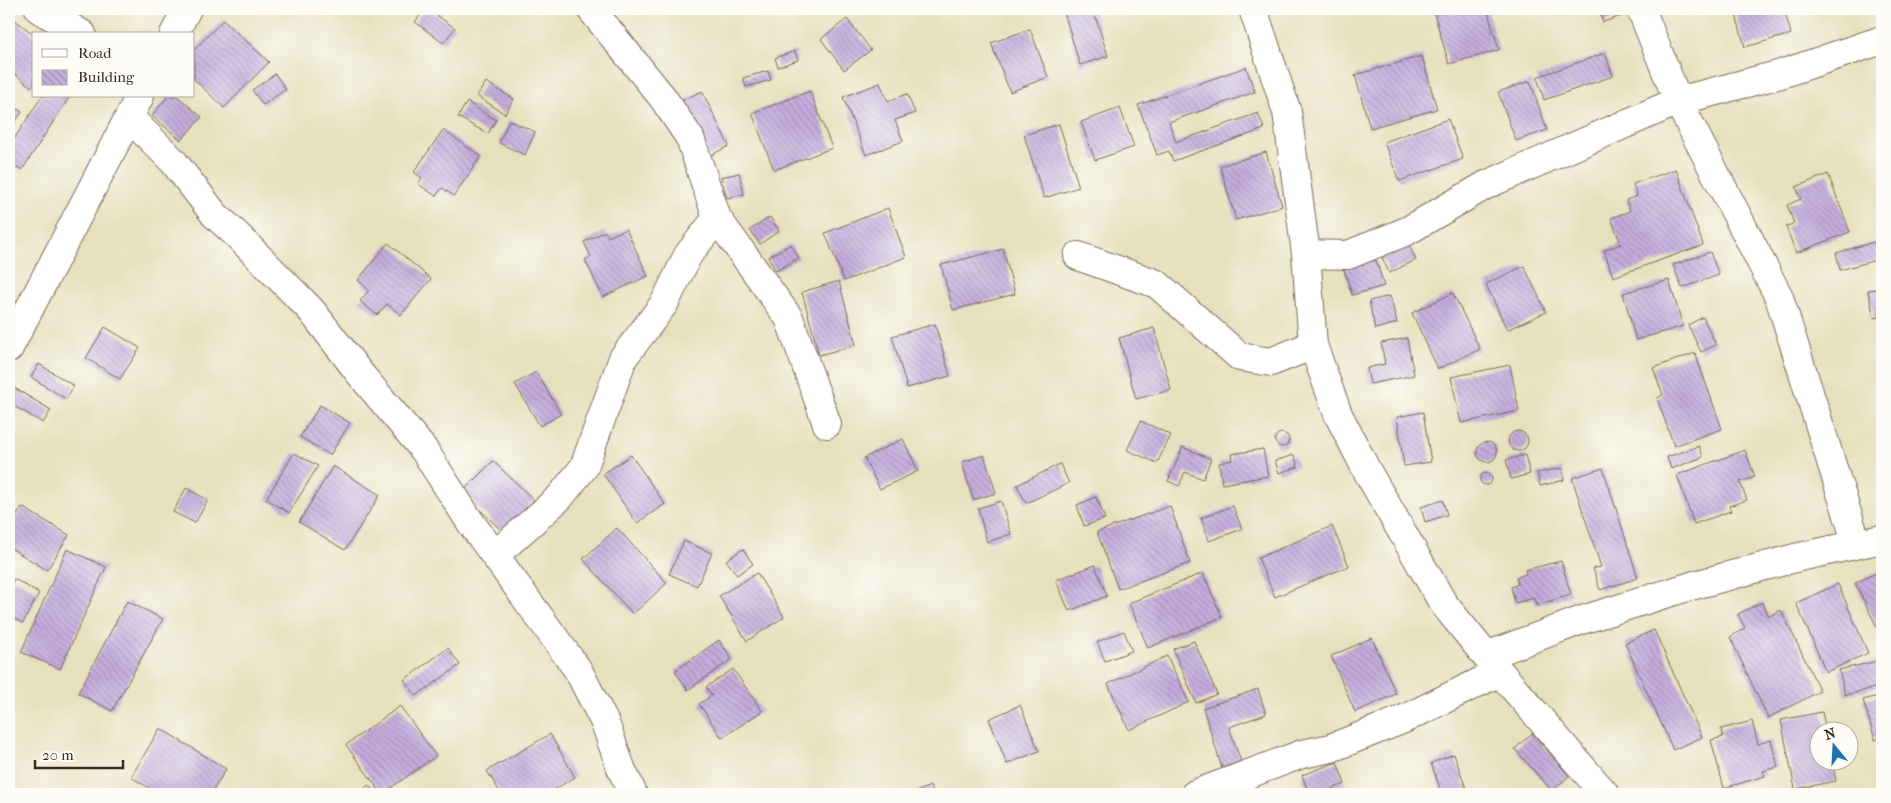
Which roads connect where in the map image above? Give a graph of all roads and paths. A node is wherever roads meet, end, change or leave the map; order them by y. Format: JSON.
{"nodes":[{"id":1,"x":39,"y":9,"type":"edge"},
{"id":2,"x":187,"y":9,"type":"edge"},
{"id":3,"x":592,"y":9,"type":"edge"},
{"id":4,"x":1253,"y":9,"type":"edge"},
{"id":5,"x":1641,"y":9,"type":"edge"},
{"id":6,"x":79,"y":32,"type":"edge"},
{"id":7,"x":175,"y":32,"type":"edge"},
{"id":8,"x":1882,"y":40,"type":"edge"},
{"id":9,"x":1678,"y":101,"type":"junction"},
{"id":10,"x":135,"y":107,"type":"edge"},
{"id":11,"x":717,"y":218,"type":"junction"},
{"id":12,"x":1306,"y":254,"type":"junction"},
{"id":13,"x":1078,"y":256,"type":"dead end"},
{"id":14,"x":11,"y":336,"type":"edge"},
{"id":15,"x":1313,"y":345,"type":"junction"},
{"id":16,"x":827,"y":424,"type":"dead end"},
{"id":17,"x":1869,"y":541,"type":"edge"},
{"id":18,"x":495,"y":555,"type":"junction"},
{"id":19,"x":1493,"y":664,"type":"junction"},
{"id":20,"x":633,"y":794,"type":"edge"},
{"id":21,"x":1195,"y":794,"type":"edge"},
{"id":22,"x":1605,"y":794,"type":"edge"}],
"edges":[{"from":1,"to":6,"type":"street"},
{"from":2,"to":7,"type":"street"},
{"from":3,"to":11,"type":"street"},
{"from":4,"to":12,"type":"street"},
{"from":5,"to":9,"type":"street"},
{"from":8,"to":9,"type":"street"},
{"from":9,"to":12,"type":"street"},
{"from":9,"to":17,"type":"street"},
{"from":10,"to":14,"type":"street"},
{"from":10,"to":18,"type":"street"},
{"from":11,"to":16,"type":"street"},
{"from":11,"to":18,"type":"street"},
{"from":12,"to":15,"type":"street"},
{"from":13,"to":15,"type":"street"},
{"from":15,"to":19,"type":"street"},
{"from":17,"to":19,"type":"street"},
{"from":18,"to":20,"type":"street"},
{"from":19,"to":21,"type":"street"},
{"from":19,"to":22,"type":"street"}]}
